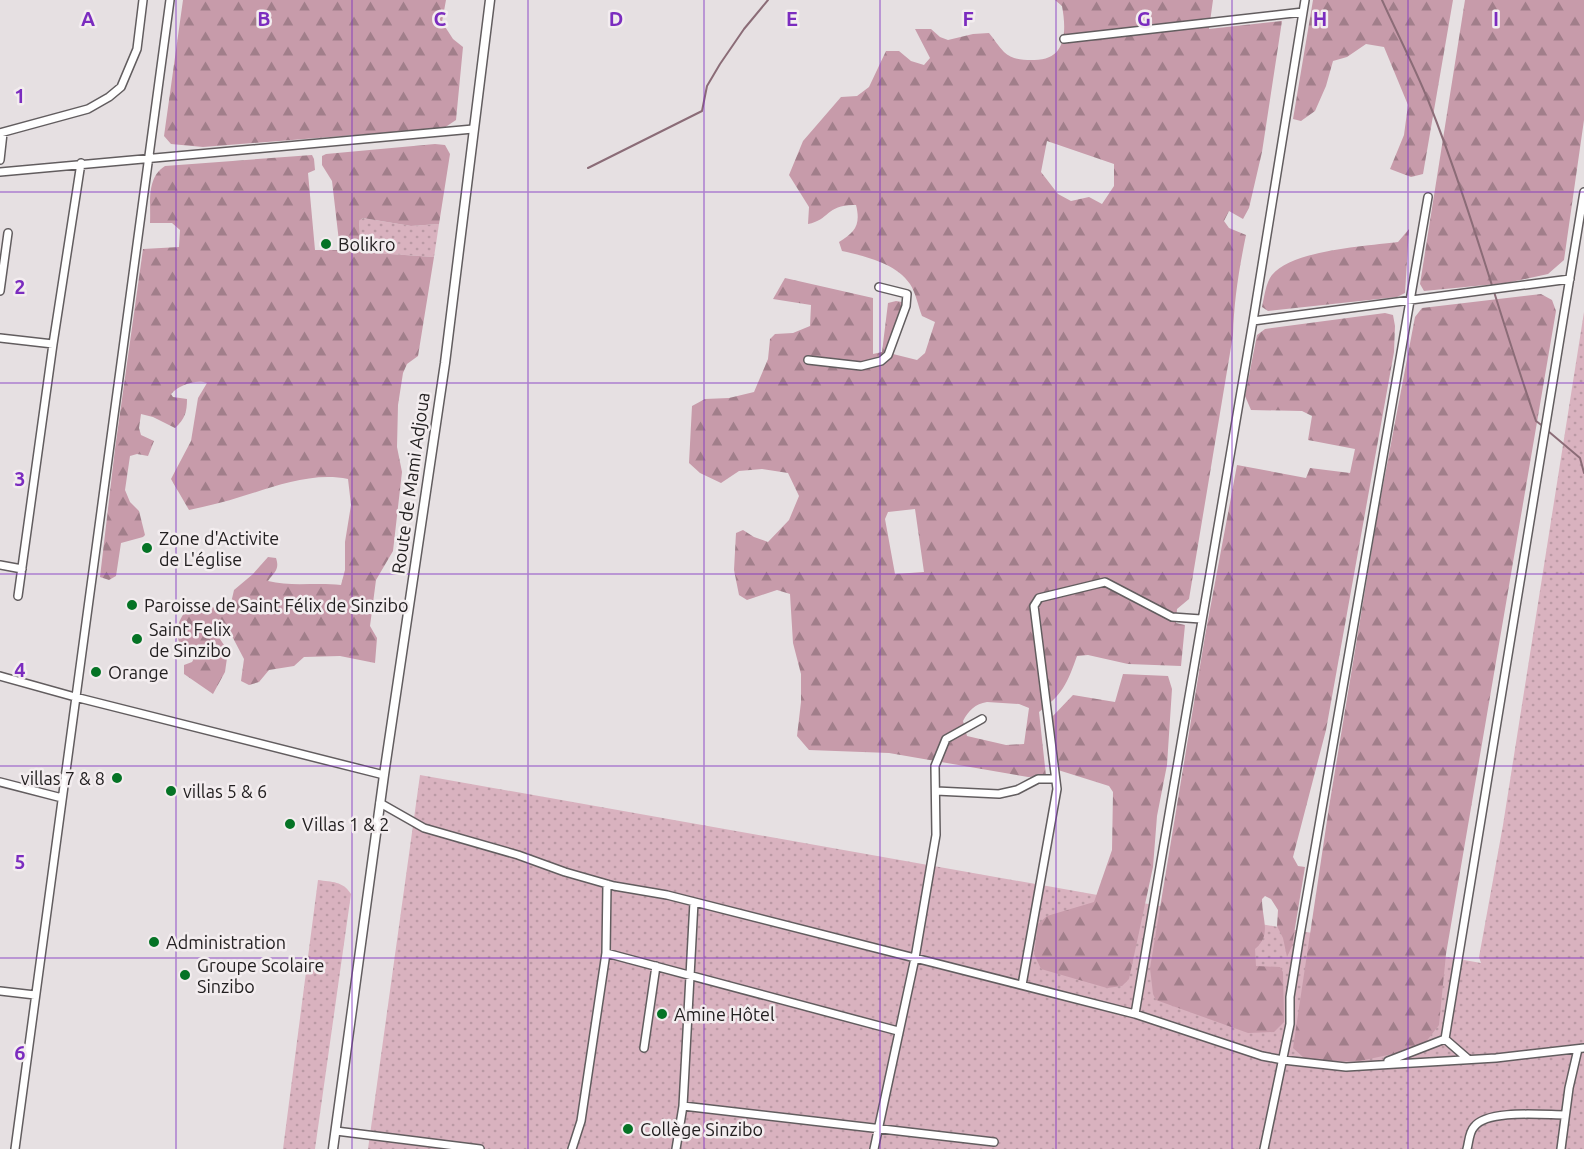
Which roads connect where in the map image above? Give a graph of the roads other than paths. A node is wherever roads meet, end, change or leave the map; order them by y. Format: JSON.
{"nodes":[{"id":1,"x":142,"y":0,"type":"edge"},
{"id":2,"x":170,"y":0,"type":"edge"},
{"id":3,"x":490,"y":0,"type":"edge"},
{"id":4,"x":1305,"y":0,"type":"edge"},
{"id":5,"x":1303,"y":12,"type":"junction"},
{"id":6,"x":1064,"y":39,"type":"dead end"},
{"id":7,"x":473,"y":129,"type":"junction"},
{"id":8,"x":1,"y":133,"type":"edge"},
{"id":9,"x":150,"y":158,"type":"junction"},
{"id":10,"x":0,"y":160,"type":"edge"},
{"id":11,"x":81,"y":163,"type":"junction"},
{"id":12,"x":0,"y":172,"type":"edge"},
{"id":13,"x":1584,"y":192,"type":"edge"},
{"id":14,"x":1428,"y":197,"type":"dead end"},
{"id":15,"x":8,"y":233,"type":"dead end"},
{"id":16,"x":3,"y":251,"type":"edge"},
{"id":17,"x":1570,"y":279,"type":"junction"},
{"id":18,"x":879,"y":286,"type":"dead end"},
{"id":19,"x":0,"y":291,"type":"edge"},
{"id":20,"x":1412,"y":299,"type":"junction"},
{"id":21,"x":1253,"y":321,"type":"junction"},
{"id":22,"x":0,"y":338,"type":"edge"},
{"id":23,"x":53,"y":345,"type":"junction"},
{"id":24,"x":808,"y":360,"type":"dead end"},
{"id":25,"x":0,"y":565,"type":"edge"},
{"id":26,"x":22,"y":569,"type":"junction"},
{"id":27,"x":18,"y":597,"type":"dead end"},
{"id":28,"x":1201,"y":619,"type":"junction"},
{"id":29,"x":0,"y":676,"type":"edge"},
{"id":30,"x":75,"y":697,"type":"junction"},
{"id":31,"x":982,"y":719,"type":"dead end"},
{"id":32,"x":384,"y":775,"type":"junction"},
{"id":33,"x":1055,"y":779,"type":"junction"},
{"id":34,"x":0,"y":782,"type":"edge"},
{"id":35,"x":936,"y":791,"type":"junction"},
{"id":36,"x":62,"y":798,"type":"junction"},
{"id":37,"x":380,"y":803,"type":"junction"},
{"id":38,"x":607,"y":884,"type":"junction"},
{"id":39,"x":694,"y":902,"type":"junction"},
{"id":40,"x":606,"y":953,"type":"junction"},
{"id":41,"x":915,"y":958,"type":"junction"},
{"id":42,"x":656,"y":966,"type":"junction"},
{"id":43,"x":690,"y":975,"type":"junction"},
{"id":44,"x":1022,"y":985,"type":"junction"},
{"id":45,"x":0,"y":991,"type":"edge"},
{"id":46,"x":35,"y":995,"type":"junction"},
{"id":47,"x":1135,"y":1014,"type":"junction"},
{"id":48,"x":898,"y":1031,"type":"junction"},
{"id":49,"x":1444,"y":1039,"type":"junction"},
{"id":50,"x":644,"y":1048,"type":"dead end"},
{"id":51,"x":1581,"y":1048,"type":"edge"},
{"id":52,"x":1468,"y":1059,"type":"junction"},
{"id":53,"x":1283,"y":1060,"type":"junction"},
{"id":54,"x":1381,"y":1064,"type":"junction"},
{"id":55,"x":683,"y":1106,"type":"junction"},
{"id":56,"x":1565,"y":1115,"type":"junction"},
{"id":57,"x":878,"y":1129,"type":"junction"},
{"id":58,"x":336,"y":1131,"type":"junction"},
{"id":59,"x":994,"y":1142,"type":"dead end"},
{"id":60,"x":15,"y":1149,"type":"edge"},
{"id":61,"x":333,"y":1149,"type":"edge"},
{"id":62,"x":480,"y":1149,"type":"edge"},
{"id":63,"x":572,"y":1149,"type":"edge"},
{"id":64,"x":676,"y":1149,"type":"edge"},
{"id":65,"x":874,"y":1149,"type":"edge"},
{"id":66,"x":1264,"y":1149,"type":"edge"},
{"id":67,"x":1467,"y":1149,"type":"edge"},
{"id":68,"x":1561,"y":1149,"type":"edge"}],
"edges":[{"from":1,"to":8,"type":"street"},
{"from":2,"to":9,"type":"street"},
{"from":3,"to":7,"type":"street","name":"Route de Mami Adjoua"},
{"from":4,"to":5,"type":"street"},
{"from":5,"to":6,"type":"street"},
{"from":5,"to":21,"type":"street"},
{"from":7,"to":9,"type":"street"},
{"from":7,"to":32,"type":"street","name":"Route de Mami Adjoua"},
{"from":8,"to":10,"type":"street"},
{"from":9,"to":11,"type":"street"},
{"from":9,"to":30,"type":"street"},
{"from":11,"to":12,"type":"street"},
{"from":11,"to":23,"type":"street"},
{"from":13,"to":17,"type":"street"},
{"from":14,"to":20,"type":"street"},
{"from":15,"to":16,"type":"street"},
{"from":16,"to":19,"type":"street"},
{"from":17,"to":20,"type":"street"},
{"from":17,"to":49,"type":"street"},
{"from":18,"to":24,"type":"street"},
{"from":20,"to":21,"type":"street"},
{"from":20,"to":53,"type":"street"},
{"from":21,"to":28,"type":"street"},
{"from":22,"to":23,"type":"street"},
{"from":23,"to":26,"type":"street"},
{"from":25,"to":26,"type":"street"},
{"from":26,"to":27,"type":"street"},
{"from":28,"to":33,"type":"street"},
{"from":28,"to":47,"type":"street"},
{"from":29,"to":30,"type":"street"},
{"from":30,"to":32,"type":"street"},
{"from":30,"to":36,"type":"street"},
{"from":31,"to":35,"type":"street"},
{"from":32,"to":37,"type":"street","name":"Route de Mami Adjoua"},
{"from":33,"to":35,"type":"street"},
{"from":33,"to":44,"type":"street"},
{"from":34,"to":36,"type":"street"},
{"from":35,"to":41,"type":"street"},
{"from":36,"to":46,"type":"street"},
{"from":37,"to":38,"type":"street"},
{"from":37,"to":58,"type":"street","name":"Route de Mami Adjoua"},
{"from":38,"to":39,"type":"street"},
{"from":38,"to":40,"type":"street"},
{"from":39,"to":41,"type":"street"},
{"from":39,"to":43,"type":"street"},
{"from":40,"to":42,"type":"street"},
{"from":40,"to":63,"type":"street"},
{"from":41,"to":44,"type":"street"},
{"from":41,"to":48,"type":"street"},
{"from":42,"to":43,"type":"street"},
{"from":42,"to":50,"type":"street"},
{"from":43,"to":48,"type":"street"},
{"from":43,"to":55,"type":"street"},
{"from":44,"to":47,"type":"street"},
{"from":45,"to":46,"type":"street"},
{"from":46,"to":60,"type":"street"},
{"from":47,"to":53,"type":"street"},
{"from":48,"to":57,"type":"street"},
{"from":49,"to":52,"type":"street"},
{"from":49,"to":54,"type":"street"},
{"from":51,"to":52,"type":"street"},
{"from":51,"to":56,"type":"street"},
{"from":52,"to":54,"type":"street"},
{"from":53,"to":54,"type":"street"},
{"from":53,"to":66,"type":"street"},
{"from":55,"to":57,"type":"street"},
{"from":55,"to":64,"type":"street"},
{"from":56,"to":67,"type":"street"},
{"from":56,"to":68,"type":"street"},
{"from":57,"to":59,"type":"street"},
{"from":57,"to":65,"type":"street"},
{"from":58,"to":61,"type":"street","name":"Route de Mami Adjoua"},
{"from":58,"to":62,"type":"street"}]}
